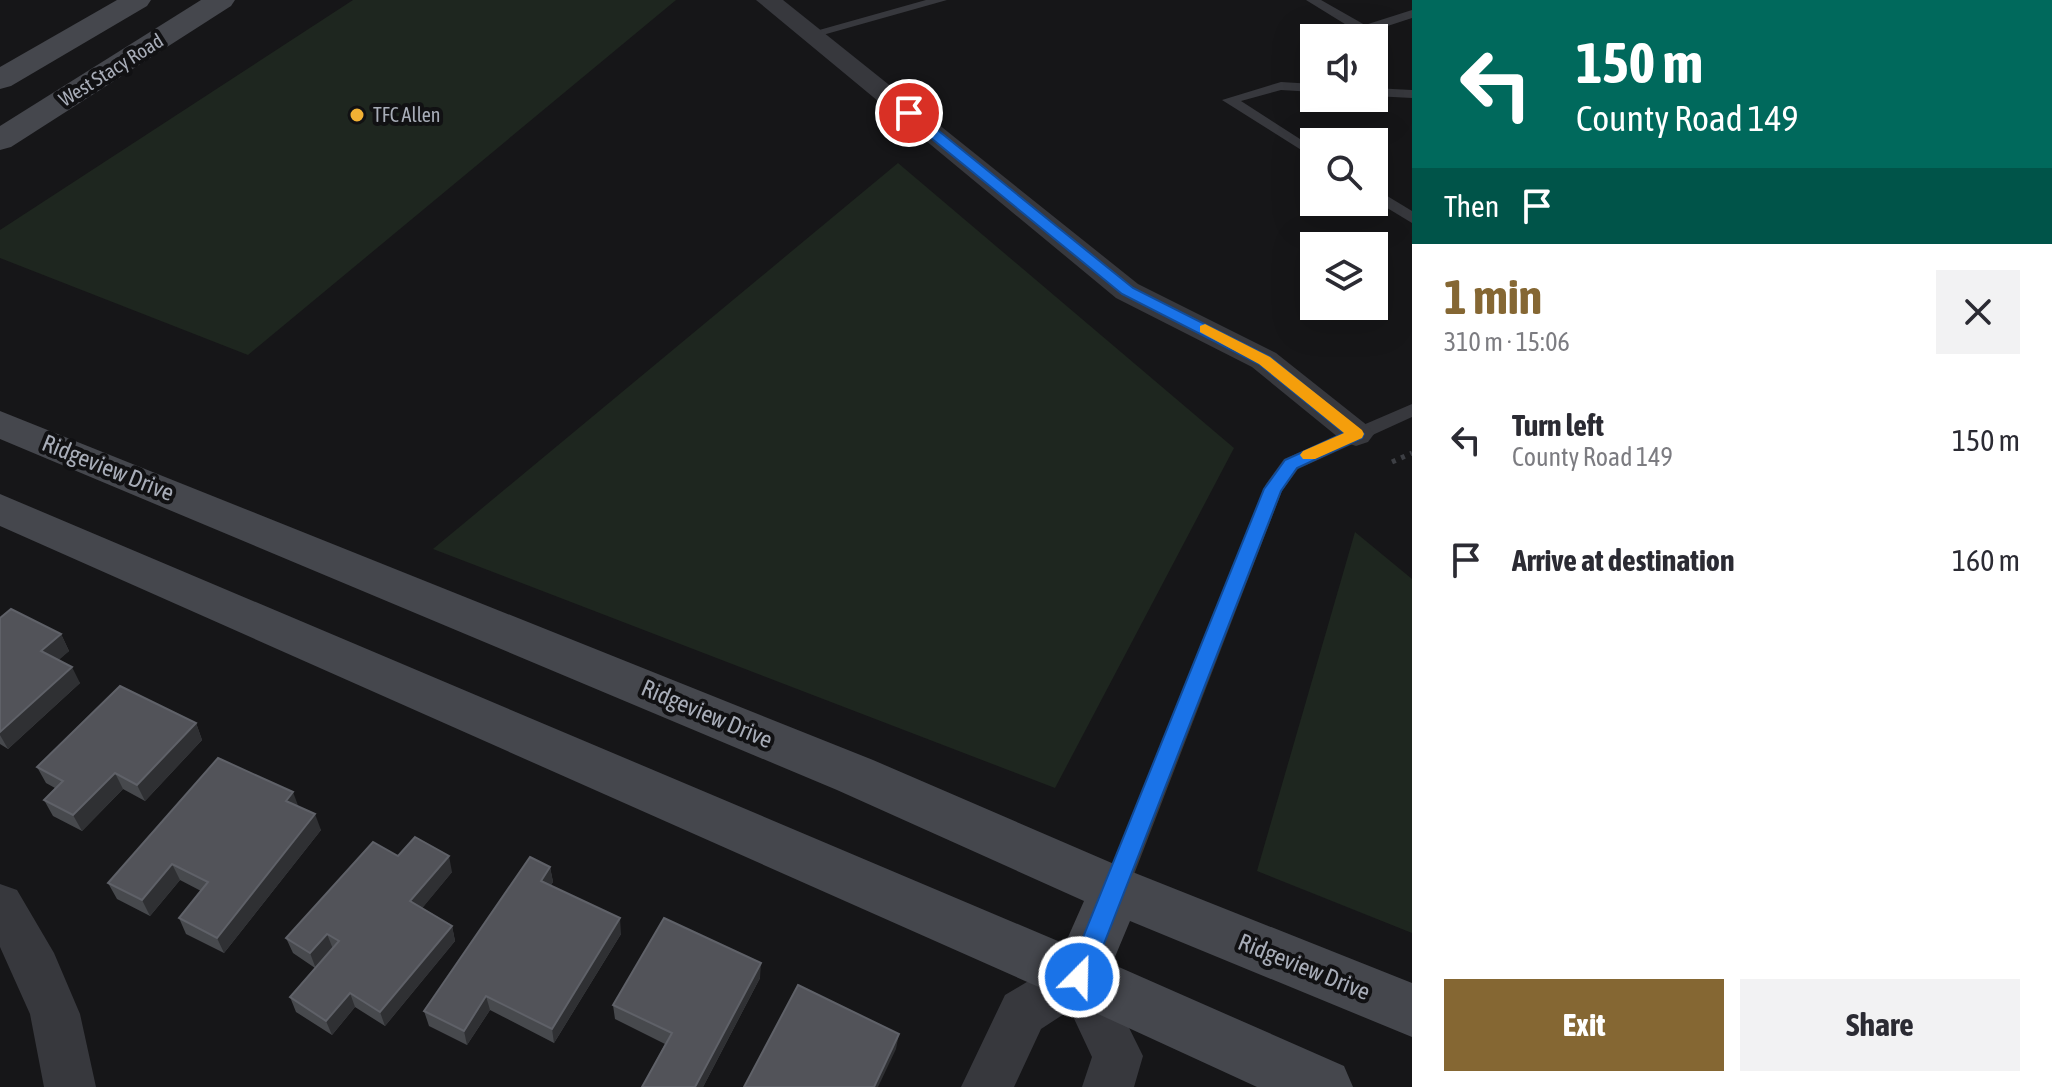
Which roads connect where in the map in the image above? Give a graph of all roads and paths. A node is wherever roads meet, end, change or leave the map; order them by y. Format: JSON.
{"nodes":[{"id":1,"x":137,"y":0,"type":"edge"},
{"id":2,"x":221,"y":0,"type":"edge"},
{"id":3,"x":768,"y":0,"type":"edge"},
{"id":4,"x":941,"y":0,"type":"edge"},
{"id":5,"x":1312,"y":0,"type":"edge"},
{"id":6,"x":1412,"y":14,"type":"edge"},
{"id":7,"x":1354,"y":24,"type":"edge"},
{"id":8,"x":1383,"y":24,"type":"edge"},
{"id":9,"x":812,"y":34,"type":"junction"},
{"id":10,"x":0,"y":80,"type":"edge"},
{"id":11,"x":1300,"y":87,"type":"edge"},
{"id":12,"x":1388,"y":93,"type":"edge"},
{"id":13,"x":1412,"y":94,"type":"edge"},
{"id":14,"x":0,"y":140,"type":"edge"},
{"id":15,"x":1300,"y":145,"type":"edge"},
{"id":16,"x":1388,"y":202,"type":"edge"},
{"id":17,"x":1412,"y":218,"type":"edge"},
{"id":18,"x":1412,"y":410,"type":"edge"},
{"id":19,"x":0,"y":424,"type":"edge"},
{"id":20,"x":1356,"y":434,"type":"junction"},
{"id":21,"x":1412,"y":453,"type":"edge"},
{"id":22,"x":1392,"y":462,"type":"dead end"},
{"id":23,"x":0,"y":509,"type":"edge"},
{"id":24,"x":1116,"y":890,"type":"junction"},
{"id":25,"x":0,"y":905,"type":"edge"},
{"id":26,"x":1079,"y":977,"type":"junction"},
{"id":27,"x":1412,"y":1010,"type":"edge"},
{"id":28,"x":70,"y":1087,"type":"edge"},
{"id":29,"x":987,"y":1087,"type":"edge"},
{"id":30,"x":1108,"y":1087,"type":"edge"},
{"id":31,"x":1323,"y":1087,"type":"edge"}],
"edges":[{"from":1,"to":10,"type":"main road","name":"West Stacy Road"},
{"from":2,"to":14,"type":"main road","name":"West Stacy Road"},
{"from":3,"to":9,"type":"street"},
{"from":4,"to":9,"type":"lane"},
{"from":5,"to":7,"type":"lane"},
{"from":6,"to":8,"type":"lane"},
{"from":9,"to":20,"type":"street"},
{"from":11,"to":15,"type":"lane"},
{"from":12,"to":13,"type":"lane"},
{"from":16,"to":17,"type":"lane"},
{"from":18,"to":20,"type":"lane"},
{"from":19,"to":24,"type":"main road","name":"Ridgeview Drive"},
{"from":20,"to":24,"type":"lane"},
{"from":21,"to":22,"type":"path"},
{"from":23,"to":26,"type":"main road"},
{"from":24,"to":26,"type":"main road"},
{"from":24,"to":27,"type":"main road","name":"Ridgeview Drive"},
{"from":25,"to":28,"type":"street"},
{"from":26,"to":29,"type":"street"},
{"from":26,"to":30,"type":"street"},
{"from":26,"to":31,"type":"main road"}]}
